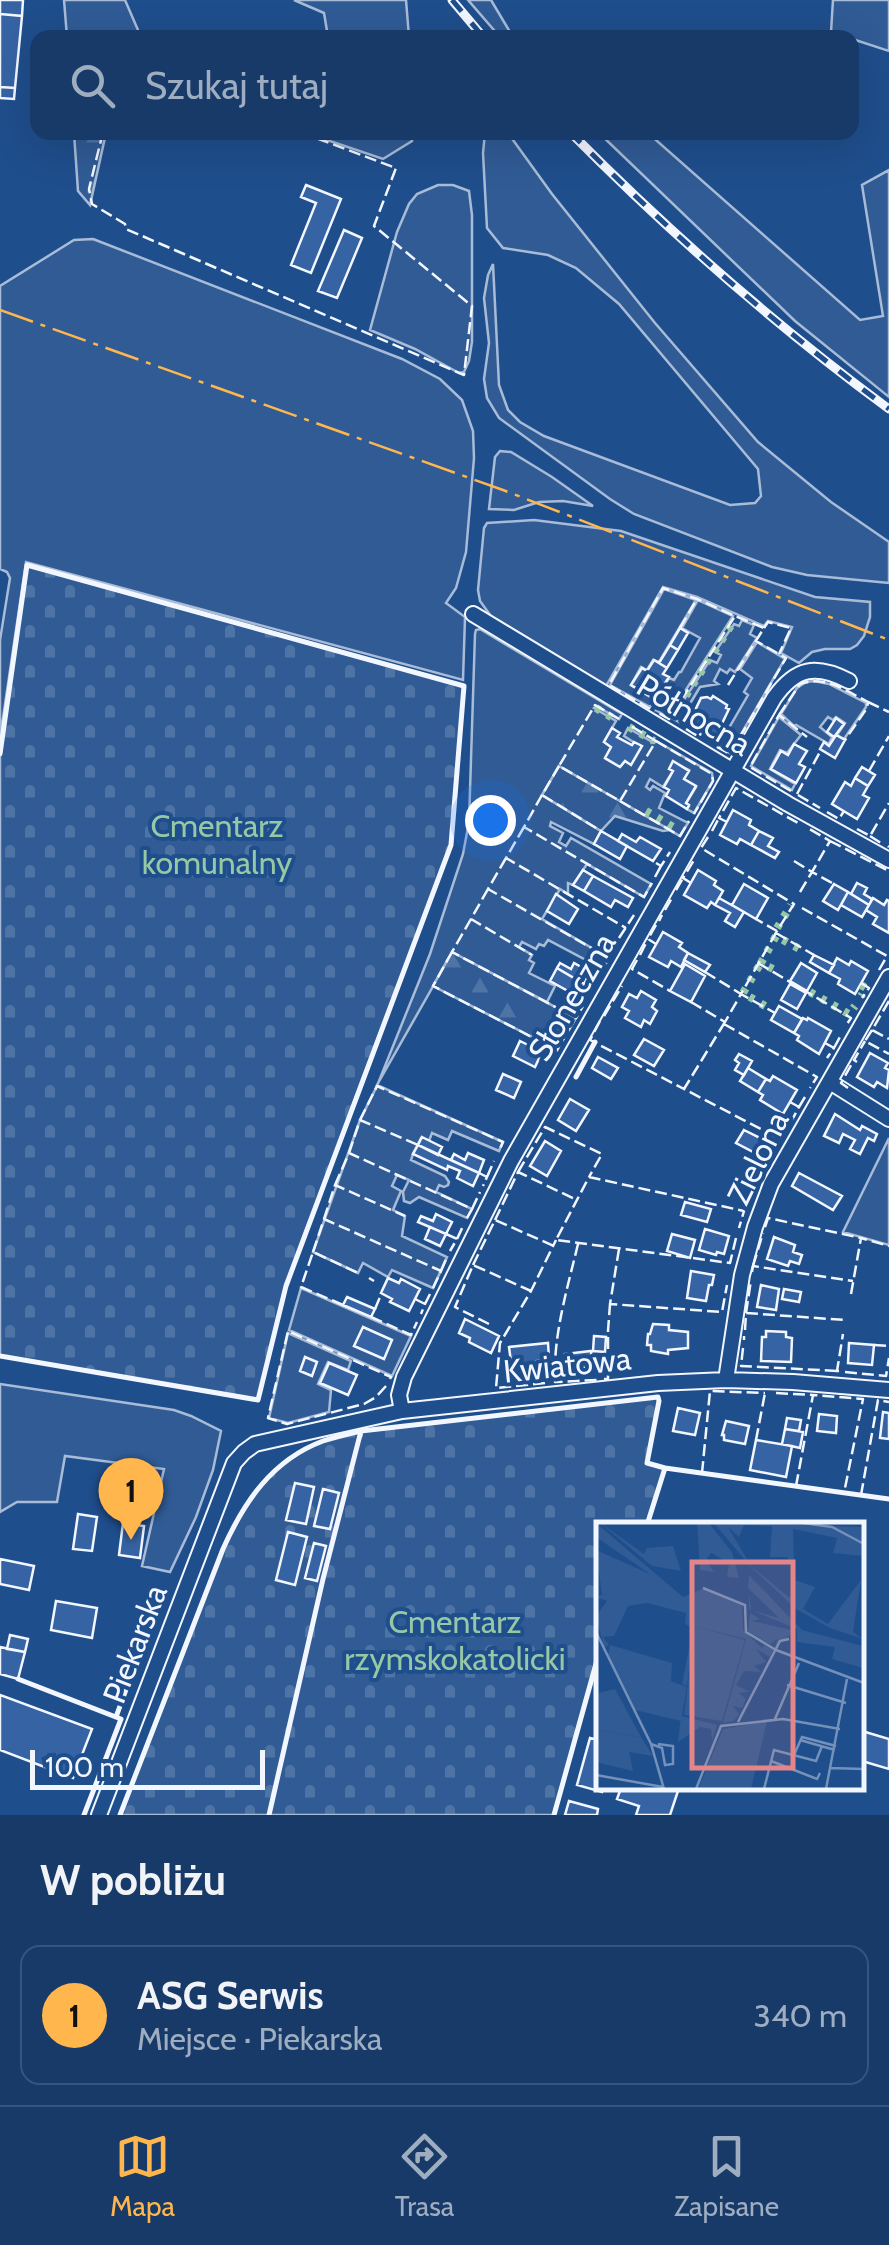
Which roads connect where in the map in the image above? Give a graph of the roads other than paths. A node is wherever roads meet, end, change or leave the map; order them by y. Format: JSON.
{"nodes":[{"id":1,"x":473,"y":614,"type":"dead end"},
{"id":2,"x":849,"y":682,"type":"dead end"},
{"id":3,"x":733,"y":771,"type":"junction"},
{"id":4,"x":889,"y":860,"type":"edge"},
{"id":5,"x":889,"y":977,"type":"edge"},
{"id":6,"x":830,"y":1082,"type":"junction"},
{"id":7,"x":889,"y":1119,"type":"edge"},
{"id":8,"x":726,"y":1380,"type":"junction"},
{"id":9,"x":889,"y":1390,"type":"edge"},
{"id":10,"x":402,"y":1411,"type":"junction"},
{"id":11,"x":254,"y":1444,"type":"joint"},
{"id":12,"x":100,"y":1815,"type":"edge"}],
"edges":[{"from":1,"to":3,"type":"street","name":"Północna"},
{"from":2,"to":3,"type":"street","name":"Słoneczna"},
{"from":3,"to":4,"type":"street","name":"Północna"},
{"from":3,"to":10,"type":"street","name":"Słoneczna"},
{"from":5,"to":6,"type":"street","name":"Zielona"},
{"from":6,"to":7,"type":"street"},
{"from":6,"to":8,"type":"street","name":"Zielona"},
{"from":8,"to":9,"type":"street","name":"Kwiatowa"},
{"from":8,"to":10,"type":"street","name":"Kwiatowa"},
{"from":10,"to":11,"type":"street","name":"Kwiatowa"},
{"from":11,"to":12,"type":"street","name":"Piekarska"}]}
